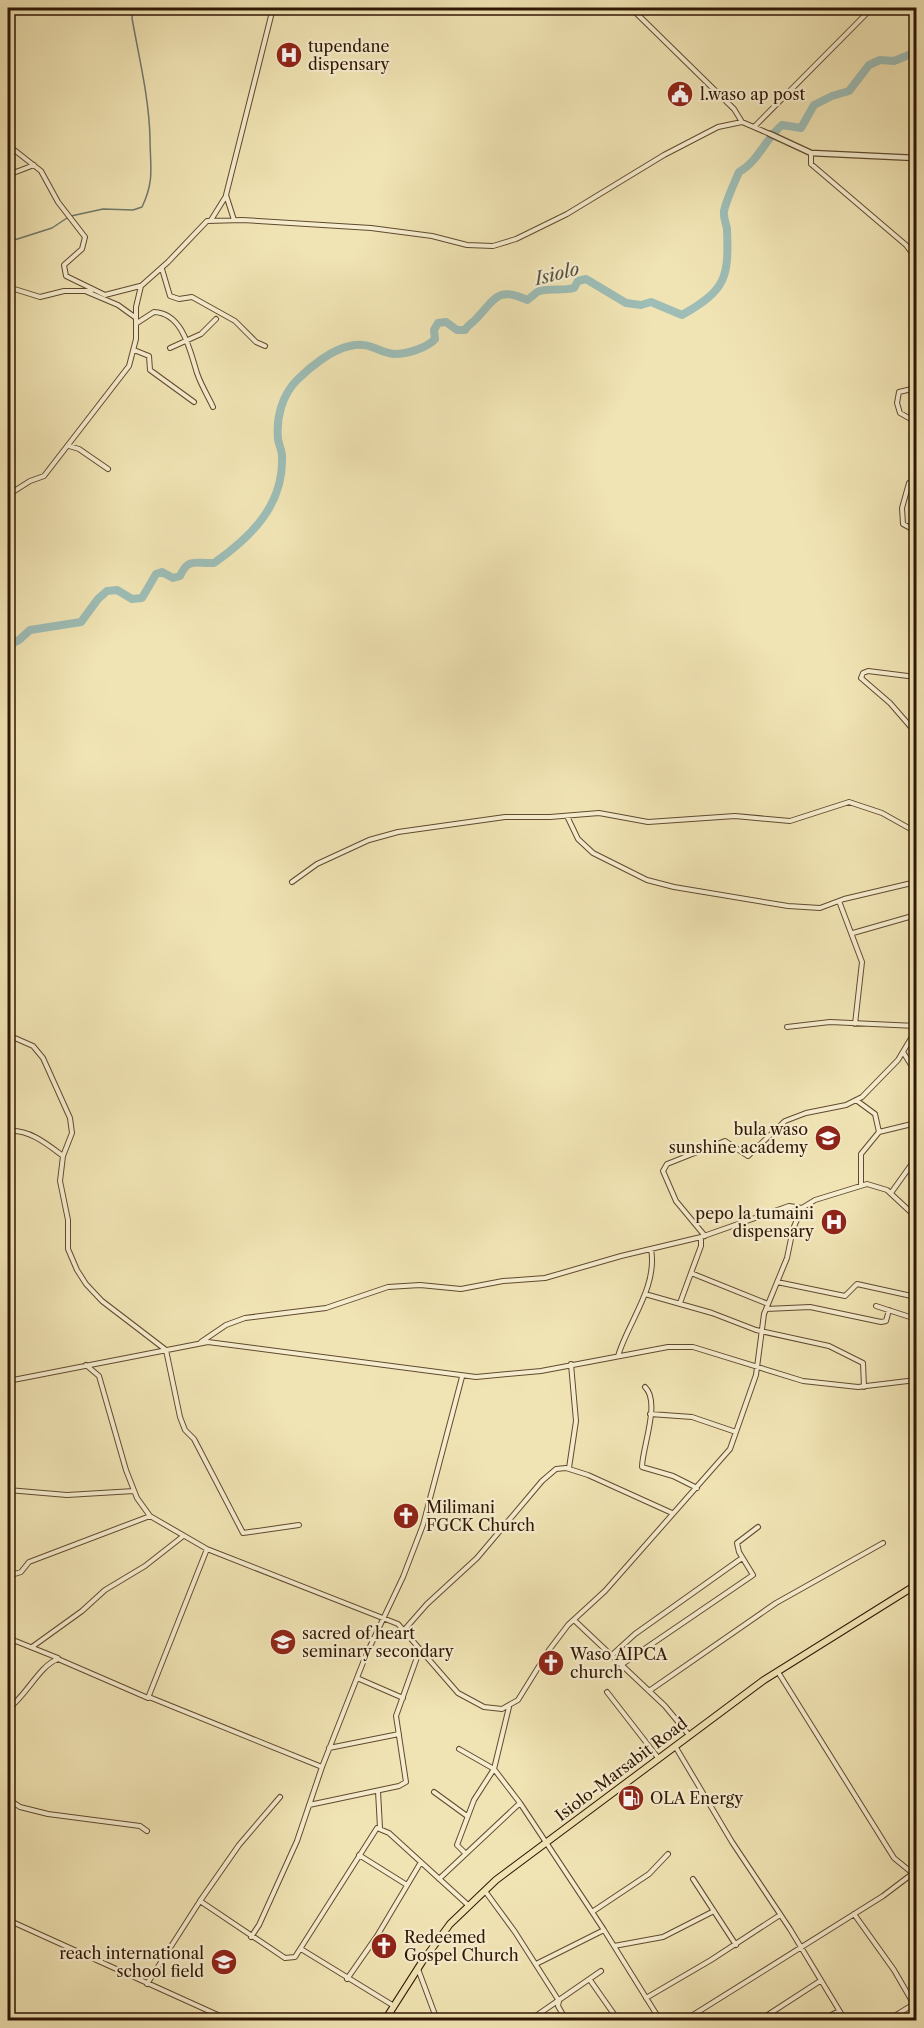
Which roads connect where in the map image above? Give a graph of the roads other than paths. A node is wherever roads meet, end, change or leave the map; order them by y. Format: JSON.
{"nodes":[{"id":1,"x":273,"y":8,"type":"edge"},
{"id":2,"x":631,"y":8,"type":"edge"},
{"id":3,"x":872,"y":8,"type":"edge"},
{"id":4,"x":742,"y":122,"type":"junction"},
{"id":5,"x":754,"y":127,"type":"junction"},
{"id":6,"x":770,"y":134,"type":"joint"},
{"id":7,"x":8,"y":145,"type":"edge"},
{"id":8,"x":812,"y":153,"type":"junction"},
{"id":9,"x":916,"y":158,"type":"edge"},
{"id":10,"x":34,"y":165,"type":"junction"},
{"id":11,"x":8,"y":175,"type":"edge"},
{"id":12,"x":226,"y":195,"type":"junction"},
{"id":13,"x":211,"y":220,"type":"junction"},
{"id":14,"x":234,"y":220,"type":"junction"},
{"id":15,"x":916,"y":258,"type":"edge"},
{"id":16,"x":162,"y":268,"type":"junction"},
{"id":17,"x":141,"y":286,"type":"junction"},
{"id":18,"x":8,"y":287,"type":"edge"},
{"id":19,"x":84,"y":291,"type":"junction"},
{"id":20,"x":92,"y":291,"type":"junction"},
{"id":21,"x":216,"y":319,"type":"dead end"},
{"id":22,"x":136,"y":321,"type":"junction"},
{"id":23,"x":186,"y":340,"type":"junction"},
{"id":24,"x":265,"y":346,"type":"dead end"},
{"id":25,"x":170,"y":348,"type":"dead end"},
{"id":26,"x":134,"y":350,"type":"junction"},
{"id":27,"x":916,"y":388,"type":"edge"},
{"id":28,"x":194,"y":402,"type":"dead end"},
{"id":29,"x":213,"y":407,"type":"dead end"},
{"id":30,"x":916,"y":422,"type":"edge"},
{"id":31,"x":69,"y":446,"type":"junction"},
{"id":32,"x":108,"y":469,"type":"dead end"},
{"id":33,"x":909,"y":483,"type":"dead end"},
{"id":34,"x":8,"y":495,"type":"edge"},
{"id":35,"x":916,"y":531,"type":"edge"},
{"id":36,"x":916,"y":677,"type":"edge"},
{"id":37,"x":916,"y":733,"type":"edge"},
{"id":38,"x":567,"y":816,"type":"junction"},
{"id":39,"x":916,"y":832,"type":"edge"},
{"id":40,"x":292,"y":882,"type":"dead end"},
{"id":41,"x":916,"y":882,"type":"edge"},
{"id":42,"x":839,"y":901,"type":"junction"},
{"id":43,"x":916,"y":915,"type":"edge"},
{"id":44,"x":853,"y":933,"type":"junction"},
{"id":45,"x":855,"y":1024,"type":"junction"},
{"id":46,"x":787,"y":1027,"type":"dead end"},
{"id":47,"x":916,"y":1028,"type":"edge"},
{"id":48,"x":8,"y":1035,"type":"edge"},
{"id":49,"x":903,"y":1052,"type":"junction"},
{"id":50,"x":916,"y":1073,"type":"edge"},
{"id":51,"x":856,"y":1101,"type":"junction"},
{"id":52,"x":916,"y":1123,"type":"edge"},
{"id":53,"x":8,"y":1131,"type":"edge"},
{"id":54,"x":879,"y":1132,"type":"junction"},
{"id":55,"x":63,"y":1156,"type":"junction"},
{"id":56,"x":916,"y":1158,"type":"edge"},
{"id":57,"x":861,"y":1185,"type":"junction"},
{"id":58,"x":891,"y":1193,"type":"junction"},
{"id":59,"x":802,"y":1208,"type":"junction"},
{"id":60,"x":916,"y":1217,"type":"edge"},
{"id":61,"x":703,"y":1237,"type":"junction"},
{"id":62,"x":651,"y":1249,"type":"junction"},
{"id":63,"x":691,"y":1273,"type":"junction"},
{"id":64,"x":777,"y":1282,"type":"junction"},
{"id":65,"x":645,"y":1294,"type":"junction"},
{"id":66,"x":916,"y":1297,"type":"edge"},
{"id":67,"x":680,"y":1303,"type":"junction"},
{"id":68,"x":767,"y":1306,"type":"junction"},
{"id":69,"x":876,"y":1306,"type":"dead end"},
{"id":70,"x":889,"y":1310,"type":"junction"},
{"id":71,"x":916,"y":1319,"type":"edge"},
{"id":72,"x":762,"y":1332,"type":"junction"},
{"id":73,"x":201,"y":1343,"type":"junction"},
{"id":74,"x":166,"y":1350,"type":"junction"},
{"id":75,"x":618,"y":1356,"type":"junction"},
{"id":76,"x":571,"y":1364,"type":"junction"},
{"id":77,"x":86,"y":1365,"type":"junction"},
{"id":78,"x":758,"y":1367,"type":"junction"},
{"id":79,"x":462,"y":1377,"type":"junction"},
{"id":80,"x":916,"y":1380,"type":"edge"},
{"id":81,"x":8,"y":1381,"type":"edge"},
{"id":82,"x":645,"y":1387,"type":"dead end"},
{"id":83,"x":864,"y":1387,"type":"junction"},
{"id":84,"x":650,"y":1414,"type":"junction"},
{"id":85,"x":736,"y":1432,"type":"junction"},
{"id":86,"x":569,"y":1468,"type":"junction"},
{"id":87,"x":697,"y":1488,"type":"junction"},
{"id":88,"x":8,"y":1490,"type":"edge"},
{"id":89,"x":134,"y":1491,"type":"junction"},
{"id":90,"x":672,"y":1513,"type":"junction"},
{"id":91,"x":150,"y":1516,"type":"junction"},
{"id":92,"x":299,"y":1525,"type":"dead end"},
{"id":93,"x":758,"y":1527,"type":"dead end"},
{"id":94,"x":182,"y":1537,"type":"junction"},
{"id":95,"x":882,"y":1543,"type":"dead end"},
{"id":96,"x":207,"y":1549,"type":"junction"},
{"id":97,"x":742,"y":1558,"type":"junction"},
{"id":98,"x":8,"y":1576,"type":"edge"},
{"id":99,"x":916,"y":1585,"type":"edge"},
{"id":100,"x":381,"y":1618,"type":"junction"},
{"id":101,"x":574,"y":1620,"type":"junction"},
{"id":102,"x":405,"y":1629,"type":"junction"},
{"id":103,"x":8,"y":1638,"type":"edge"},
{"id":104,"x":32,"y":1647,"type":"junction"},
{"id":105,"x":420,"y":1649,"type":"junction"},
{"id":106,"x":612,"y":1655,"type":"junction"},
{"id":107,"x":58,"y":1659,"type":"junction"},
{"id":108,"x":621,"y":1665,"type":"junction"},
{"id":109,"x":778,"y":1672,"type":"junction"},
{"id":110,"x":357,"y":1678,"type":"junction"},
{"id":111,"x":649,"y":1691,"type":"junction"},
{"id":112,"x":607,"y":1692,"type":"dead end"},
{"id":113,"x":149,"y":1697,"type":"junction"},
{"id":114,"x":403,"y":1698,"type":"junction"},
{"id":115,"x":510,"y":1707,"type":"junction"},
{"id":116,"x":8,"y":1709,"type":"edge"},
{"id":117,"x":399,"y":1734,"type":"junction"},
{"id":118,"x":688,"y":1735,"type":"junction"},
{"id":119,"x":675,"y":1745,"type":"junction"},
{"id":120,"x":329,"y":1748,"type":"junction"},
{"id":121,"x":459,"y":1749,"type":"dead end"},
{"id":122,"x":659,"y":1759,"type":"junction"},
{"id":123,"x":321,"y":1767,"type":"junction"},
{"id":124,"x":494,"y":1769,"type":"junction"},
{"id":125,"x":378,"y":1791,"type":"junction"},
{"id":126,"x":435,"y":1792,"type":"dead end"},
{"id":127,"x":280,"y":1797,"type":"dead end"},
{"id":128,"x":8,"y":1799,"type":"edge"},
{"id":129,"x":520,"y":1803,"type":"junction"},
{"id":130,"x":309,"y":1805,"type":"junction"},
{"id":131,"x":467,"y":1816,"type":"junction"},
{"id":132,"x":380,"y":1828,"type":"junction"},
{"id":133,"x":147,"y":1831,"type":"dead end"},
{"id":134,"x":546,"y":1842,"type":"junction"},
{"id":135,"x":465,"y":1853,"type":"junction"},
{"id":136,"x":668,"y":1854,"type":"dead end"},
{"id":137,"x":359,"y":1855,"type":"junction"},
{"id":138,"x":421,"y":1862,"type":"junction"},
{"id":139,"x":915,"y":1873,"type":"edge"},
{"id":140,"x":439,"y":1879,"type":"junction"},
{"id":141,"x":693,"y":1879,"type":"dead end"},
{"id":142,"x":407,"y":1885,"type":"junction"},
{"id":143,"x":484,"y":1890,"type":"junction"},
{"id":144,"x":200,"y":1901,"type":"junction"},
{"id":145,"x":468,"y":1905,"type":"junction"},
{"id":146,"x":714,"y":1911,"type":"junction"},
{"id":147,"x":592,"y":1912,"type":"junction"},
{"id":148,"x":854,"y":1914,"type":"junction"},
{"id":149,"x":780,"y":1915,"type":"junction"},
{"id":150,"x":8,"y":1920,"type":"edge"},
{"id":151,"x":604,"y":1930,"type":"junction"},
{"id":152,"x":251,"y":1937,"type":"junction"},
{"id":153,"x":736,"y":1945,"type":"junction"},
{"id":154,"x":614,"y":1946,"type":"junction"},
{"id":155,"x":801,"y":1948,"type":"junction"},
{"id":156,"x":301,"y":1949,"type":"junction"},
{"id":157,"x":536,"y":1964,"type":"junction"},
{"id":158,"x":418,"y":1968,"type":"junction"},
{"id":159,"x":601,"y":1971,"type":"dead end"},
{"id":160,"x":347,"y":1979,"type":"junction"},
{"id":161,"x":590,"y":1980,"type":"junction"},
{"id":162,"x":820,"y":1980,"type":"junction"},
{"id":163,"x":147,"y":1984,"type":"junction"},
{"id":164,"x":646,"y":1998,"type":"junction"},
{"id":165,"x":559,"y":2001,"type":"junction"},
{"id":166,"x":394,"y":2006,"type":"junction"},
{"id":167,"x":915,"y":2006,"type":"edge"},
{"id":168,"x":838,"y":2011,"type":"junction"},
{"id":169,"x":229,"y":2020,"type":"edge"},
{"id":170,"x":385,"y":2020,"type":"edge"},
{"id":171,"x":437,"y":2020,"type":"edge"},
{"id":172,"x":530,"y":2020,"type":"edge"},
{"id":173,"x":566,"y":2020,"type":"edge"},
{"id":174,"x":618,"y":2020,"type":"edge"},
{"id":175,"x":660,"y":2020,"type":"edge"},
{"id":176,"x":685,"y":2020,"type":"edge"},
{"id":177,"x":760,"y":2020,"type":"edge"},
{"id":178,"x":822,"y":2020,"type":"edge"},
{"id":179,"x":845,"y":2020,"type":"edge"},
{"id":180,"x":888,"y":2020,"type":"edge"}],
"edges":[{"from":1,"to":12,"type":"street"},
{"from":2,"to":4,"type":"street"},
{"from":3,"to":5,"type":"street"},
{"from":4,"to":5,"type":"street"},
{"from":4,"to":14,"type":"street"},
{"from":5,"to":6,"type":"street"},
{"from":6,"to":8,"type":"street"},
{"from":7,"to":10,"type":"street"},
{"from":8,"to":9,"type":"street"},
{"from":8,"to":15,"type":"street"},
{"from":10,"to":11,"type":"street"},
{"from":10,"to":20,"type":"street"},
{"from":12,"to":13,"type":"street"},
{"from":12,"to":14,"type":"street"},
{"from":13,"to":14,"type":"street"},
{"from":13,"to":16,"type":"street"},
{"from":16,"to":17,"type":"street"},
{"from":16,"to":24,"type":"street"},
{"from":17,"to":20,"type":"street"},
{"from":17,"to":22,"type":"street"},
{"from":18,"to":19,"type":"street"},
{"from":19,"to":20,"type":"street"},
{"from":19,"to":22,"type":"street"},
{"from":21,"to":23,"type":"street"},
{"from":22,"to":23,"type":"street"},
{"from":22,"to":26,"type":"street"},
{"from":23,"to":25,"type":"street"},
{"from":23,"to":29,"type":"street"},
{"from":26,"to":28,"type":"street"},
{"from":26,"to":31,"type":"street"},
{"from":27,"to":30,"type":"street"},
{"from":31,"to":32,"type":"street"},
{"from":31,"to":34,"type":"street"},
{"from":33,"to":35,"type":"street"},
{"from":36,"to":37,"type":"street"},
{"from":38,"to":39,"type":"street"},
{"from":38,"to":40,"type":"street"},
{"from":38,"to":42,"type":"street"},
{"from":41,"to":42,"type":"street"},
{"from":42,"to":44,"type":"street"},
{"from":43,"to":44,"type":"street"},
{"from":44,"to":45,"type":"street"},
{"from":45,"to":46,"type":"street"},
{"from":45,"to":47,"type":"street"},
{"from":47,"to":49,"type":"street"},
{"from":48,"to":55,"type":"street"},
{"from":49,"to":50,"type":"street"},
{"from":49,"to":51,"type":"street"},
{"from":51,"to":54,"type":"street"},
{"from":51,"to":61,"type":"street"},
{"from":52,"to":54,"type":"street"},
{"from":53,"to":55,"type":"street"},
{"from":54,"to":57,"type":"street"},
{"from":55,"to":74,"type":"street"},
{"from":56,"to":58,"type":"street"},
{"from":57,"to":58,"type":"street"},
{"from":57,"to":59,"type":"street"},
{"from":58,"to":60,"type":"street"},
{"from":59,"to":61,"type":"street"},
{"from":59,"to":64,"type":"street"},
{"from":61,"to":62,"type":"street"},
{"from":61,"to":63,"type":"street"},
{"from":62,"to":65,"type":"street"},
{"from":62,"to":73,"type":"street"},
{"from":63,"to":67,"type":"street"},
{"from":63,"to":68,"type":"street"},
{"from":64,"to":66,"type":"street"},
{"from":64,"to":68,"type":"street"},
{"from":65,"to":67,"type":"street"},
{"from":65,"to":75,"type":"street"},
{"from":67,"to":72,"type":"street"},
{"from":68,"to":70,"type":"street"},
{"from":68,"to":72,"type":"street"},
{"from":69,"to":70,"type":"street"},
{"from":70,"to":71,"type":"street"},
{"from":72,"to":78,"type":"street"},
{"from":72,"to":83,"type":"street"},
{"from":73,"to":74,"type":"street"},
{"from":73,"to":79,"type":"street"},
{"from":74,"to":77,"type":"street"},
{"from":74,"to":92,"type":"street"},
{"from":75,"to":76,"type":"street"},
{"from":75,"to":78,"type":"street"},
{"from":76,"to":79,"type":"street"},
{"from":76,"to":86,"type":"street"},
{"from":77,"to":81,"type":"street"},
{"from":77,"to":89,"type":"street"},
{"from":78,"to":83,"type":"street"},
{"from":78,"to":85,"type":"street"},
{"from":79,"to":100,"type":"street"},
{"from":80,"to":83,"type":"street"},
{"from":82,"to":84,"type":"street"},
{"from":84,"to":85,"type":"street"},
{"from":84,"to":87,"type":"street"},
{"from":85,"to":87,"type":"street"},
{"from":86,"to":90,"type":"street"},
{"from":86,"to":102,"type":"street"},
{"from":87,"to":90,"type":"street"},
{"from":88,"to":89,"type":"street"},
{"from":89,"to":91,"type":"street"},
{"from":90,"to":101,"type":"street"},
{"from":91,"to":94,"type":"street"},
{"from":91,"to":98,"type":"street"},
{"from":93,"to":97,"type":"street"},
{"from":94,"to":96,"type":"street"},
{"from":94,"to":104,"type":"street"},
{"from":95,"to":111,"type":"street"},
{"from":96,"to":100,"type":"street"},
{"from":96,"to":113,"type":"street"},
{"from":97,"to":106,"type":"street"},
{"from":97,"to":108,"type":"street"},
{"from":99,"to":109,"type":"highway","name":"Isiolo-Marsabit Road"},
{"from":100,"to":102,"type":"street"},
{"from":100,"to":110,"type":"street"},
{"from":101,"to":106,"type":"street"},
{"from":101,"to":115,"type":"street"},
{"from":102,"to":105,"type":"street"},
{"from":103,"to":104,"type":"street"},
{"from":104,"to":107,"type":"street"},
{"from":105,"to":114,"type":"street"},
{"from":105,"to":115,"type":"street"},
{"from":106,"to":108,"type":"street"},
{"from":107,"to":113,"type":"street"},
{"from":107,"to":116,"type":"street"},
{"from":108,"to":111,"type":"street"},
{"from":109,"to":118,"type":"highway","name":"Isiolo-Marsabit Road"},
{"from":109,"to":139,"type":"street"},
{"from":110,"to":114,"type":"street"},
{"from":110,"to":120,"type":"street"},
{"from":111,"to":118,"type":"street"},
{"from":112,"to":122,"type":"street"},
{"from":113,"to":123,"type":"street"},
{"from":114,"to":117,"type":"street"},
{"from":115,"to":124,"type":"street"},
{"from":117,"to":120,"type":"street"},
{"from":117,"to":125,"type":"street"},
{"from":118,"to":119,"type":"highway","name":"Isiolo-Marsabit Road"},
{"from":119,"to":122,"type":"highway","name":"Isiolo-Marsabit Road"},
{"from":119,"to":149,"type":"street"},
{"from":120,"to":123,"type":"street"},
{"from":121,"to":124,"type":"street"},
{"from":122,"to":134,"type":"highway","name":"Isiolo-Marsabit Road"},
{"from":123,"to":130,"type":"street"},
{"from":124,"to":129,"type":"street"},
{"from":124,"to":131,"type":"street"},
{"from":125,"to":130,"type":"street"},
{"from":125,"to":132,"type":"street"},
{"from":126,"to":131,"type":"street"},
{"from":127,"to":144,"type":"street"},
{"from":128,"to":133,"type":"street"},
{"from":129,"to":134,"type":"street"},
{"from":129,"to":135,"type":"street"},
{"from":130,"to":152,"type":"street"},
{"from":131,"to":135,"type":"street"},
{"from":132,"to":137,"type":"street"},
{"from":132,"to":138,"type":"street"},
{"from":134,"to":143,"type":"highway","name":"Isiolo-Marsabit Road"},
{"from":134,"to":147,"type":"street"},
{"from":135,"to":140,"type":"street"},
{"from":136,"to":147,"type":"street"},
{"from":137,"to":142,"type":"street"},
{"from":137,"to":156,"type":"street"},
{"from":138,"to":140,"type":"street"},
{"from":138,"to":142,"type":"street"},
{"from":139,"to":148,"type":"street"},
{"from":140,"to":145,"type":"street"},
{"from":141,"to":146,"type":"street"},
{"from":142,"to":160,"type":"street"},
{"from":143,"to":145,"type":"highway","name":"Isiolo-Marsabit Road"},
{"from":143,"to":157,"type":"street"},
{"from":144,"to":152,"type":"street"},
{"from":144,"to":163,"type":"street"},
{"from":145,"to":158,"type":"highway","name":"Isiolo-Marsabit Road"},
{"from":146,"to":153,"type":"street"},
{"from":146,"to":154,"type":"street"},
{"from":147,"to":151,"type":"street"},
{"from":148,"to":155,"type":"street"},
{"from":148,"to":167,"type":"street"},
{"from":149,"to":153,"type":"street"},
{"from":149,"to":155,"type":"street"},
{"from":150,"to":163,"type":"street"},
{"from":151,"to":154,"type":"street"},
{"from":151,"to":157,"type":"street"},
{"from":152,"to":156,"type":"street"},
{"from":153,"to":164,"type":"street"},
{"from":154,"to":164,"type":"street"},
{"from":155,"to":162,"type":"street"},
{"from":155,"to":176,"type":"street"},
{"from":156,"to":160,"type":"street"},
{"from":157,"to":165,"type":"street"},
{"from":158,"to":166,"type":"highway","name":"Isiolo-Marsabit Road"},
{"from":158,"to":171,"type":"street"},
{"from":159,"to":161,"type":"street"},
{"from":160,"to":166,"type":"street"},
{"from":161,"to":165,"type":"street"},
{"from":161,"to":174,"type":"street"},
{"from":162,"to":168,"type":"street"},
{"from":162,"to":177,"type":"street"},
{"from":163,"to":169,"type":"street"},
{"from":164,"to":175,"type":"street"},
{"from":165,"to":172,"type":"street"},
{"from":165,"to":173,"type":"street"},
{"from":166,"to":170,"type":"highway","name":"Isiolo-Marsabit Road"},
{"from":167,"to":180,"type":"street"},
{"from":168,"to":178,"type":"street"},
{"from":168,"to":179,"type":"street"}]}
